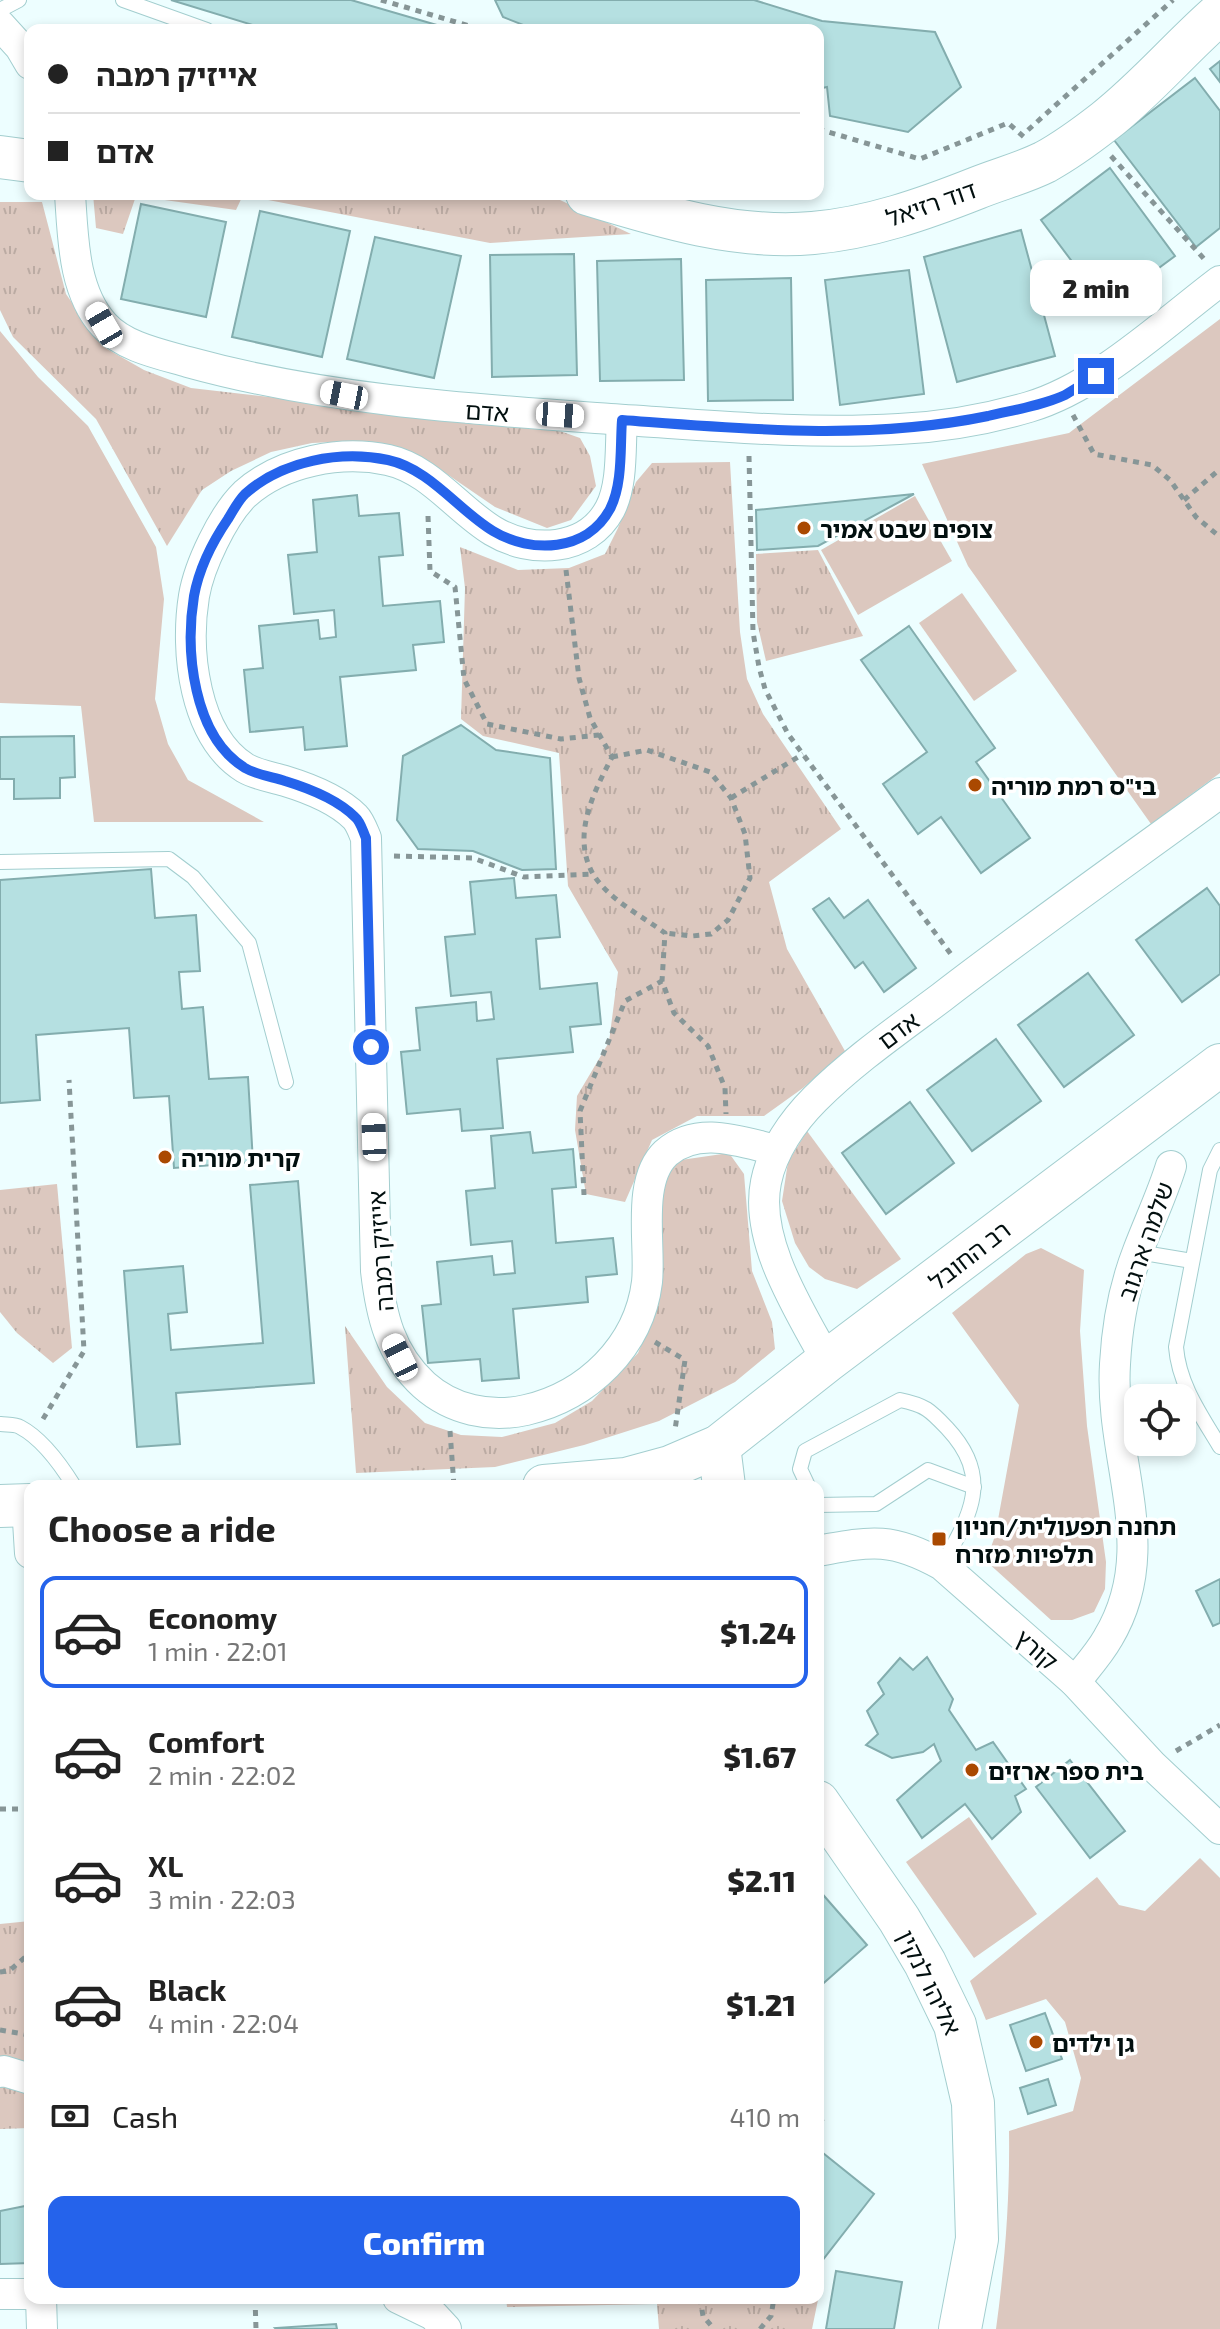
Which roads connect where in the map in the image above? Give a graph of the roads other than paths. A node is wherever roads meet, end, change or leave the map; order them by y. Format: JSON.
{"nodes":[{"id":1,"x":19,"y":0,"type":"edge"},
{"id":2,"x":123,"y":0,"type":"edge"},
{"id":3,"x":0,"y":10,"type":"edge"},
{"id":4,"x":1220,"y":13,"type":"edge"},
{"id":5,"x":190,"y":24,"type":"edge"},
{"id":6,"x":0,"y":25,"type":"edge"},
{"id":7,"x":24,"y":54,"type":"edge"},
{"id":8,"x":0,"y":157,"type":"edge"},
{"id":9,"x":24,"y":161,"type":"edge"},
{"id":10,"x":24,"y":163,"type":"edge"},
{"id":11,"x":0,"y":166,"type":"edge"},
{"id":12,"x":70,"y":200,"type":"edge"},
{"id":13,"x":607,"y":200,"type":"edge"},
{"id":14,"x":1215,"y":273,"type":"edge"},
{"id":15,"x":622,"y":420,"type":"junction"},
{"id":16,"x":1220,"y":793,"type":"edge"},
{"id":17,"x":0,"y":862,"type":"edge"},
{"id":18,"x":1220,"y":1065,"type":"edge"},
{"id":19,"x":286,"y":1082,"type":"dead end"},
{"id":20,"x":776,"y":1150,"type":"junction"},
{"id":21,"x":1220,"y":1150,"type":"edge"},
{"id":22,"x":1171,"y":1166,"type":"dead end"},
{"id":23,"x":1138,"y":1252,"type":"junction"},
{"id":24,"x":1192,"y":1261,"type":"junction"},
{"id":25,"x":827,"y":1361,"type":"junction"},
{"id":26,"x":0,"y":1424,"type":"edge"},
{"id":27,"x":1220,"y":1447,"type":"edge"},
{"id":28,"x":722,"y":1466,"type":"edge"},
{"id":29,"x":70,"y":1480,"type":"edge"},
{"id":30,"x":622,"y":1480,"type":"edge"},
{"id":31,"x":805,"y":1480,"type":"edge"},
{"id":32,"x":974,"y":1487,"type":"junction"},
{"id":33,"x":19,"y":1505,"type":"edge"},
{"id":34,"x":824,"y":1505,"type":"edge"},
{"id":35,"x":24,"y":1527,"type":"edge"},
{"id":36,"x":824,"y":1550,"type":"edge"},
{"id":37,"x":942,"y":1565,"type":"junction"},
{"id":38,"x":1075,"y":1682,"type":"junction"},
{"id":39,"x":824,"y":1811,"type":"edge"},
{"id":40,"x":1220,"y":1829,"type":"edge"},
{"id":41,"x":0,"y":2072,"type":"edge"},
{"id":42,"x":24,"y":2078,"type":"edge"},
{"id":43,"x":0,"y":2294,"type":"edge"},
{"id":44,"x":24,"y":2294,"type":"edge"},
{"id":45,"x":41,"y":2304,"type":"edge"},
{"id":46,"x":410,"y":2304,"type":"edge"},
{"id":47,"x":42,"y":2329,"type":"edge"},
{"id":48,"x":446,"y":2329,"type":"edge"},
{"id":49,"x":960,"y":2329,"type":"edge"}],
"edges":[{"from":1,"to":3,"type":"lane"},
{"from":2,"to":5,"type":"lane"},
{"from":4,"to":13,"type":"street","name":"דוד רזיאל"},
{"from":6,"to":7,"type":"street"},
{"from":8,"to":9,"type":"street"},
{"from":10,"to":11,"type":"street"},
{"from":12,"to":15,"type":"street","name":"אדם"},
{"from":14,"to":15,"type":"street","name":"אדם"},
{"from":15,"to":20,"type":"street","name":"אייזיק רמבה"},
{"from":16,"to":20,"type":"street","name":"אדם"},
{"from":17,"to":19,"type":"lane"},
{"from":18,"to":25,"type":"street","name":"רב החובל"},
{"from":20,"to":25,"type":"street","name":"אדם"},
{"from":21,"to":24,"type":"lane"},
{"from":22,"to":23,"type":"street","name":"שלמה ארגוב"},
{"from":23,"to":24,"type":"lane"},
{"from":23,"to":38,"type":"street","name":"שלמה ארגוב"},
{"from":24,"to":27,"type":"lane"},
{"from":25,"to":28,"type":"street","name":"רב החובל"},
{"from":26,"to":29,"type":"lane"},
{"from":28,"to":30,"type":"street","name":"רב החובל"},
{"from":31,"to":32,"type":"lane"},
{"from":32,"to":34,"type":"lane"},
{"from":32,"to":37,"type":"lane"},
{"from":33,"to":35,"type":"street"},
{"from":36,"to":37,"type":"street","name":"קורץ"},
{"from":37,"to":38,"type":"street","name":"קורץ"},
{"from":38,"to":40,"type":"street","name":"קורץ"},
{"from":39,"to":49,"type":"street","name":"אליהו לנקין"},
{"from":41,"to":42,"type":"street"},
{"from":43,"to":44,"type":"street"},
{"from":45,"to":47,"type":"street"},
{"from":46,"to":48,"type":"street"}]}
